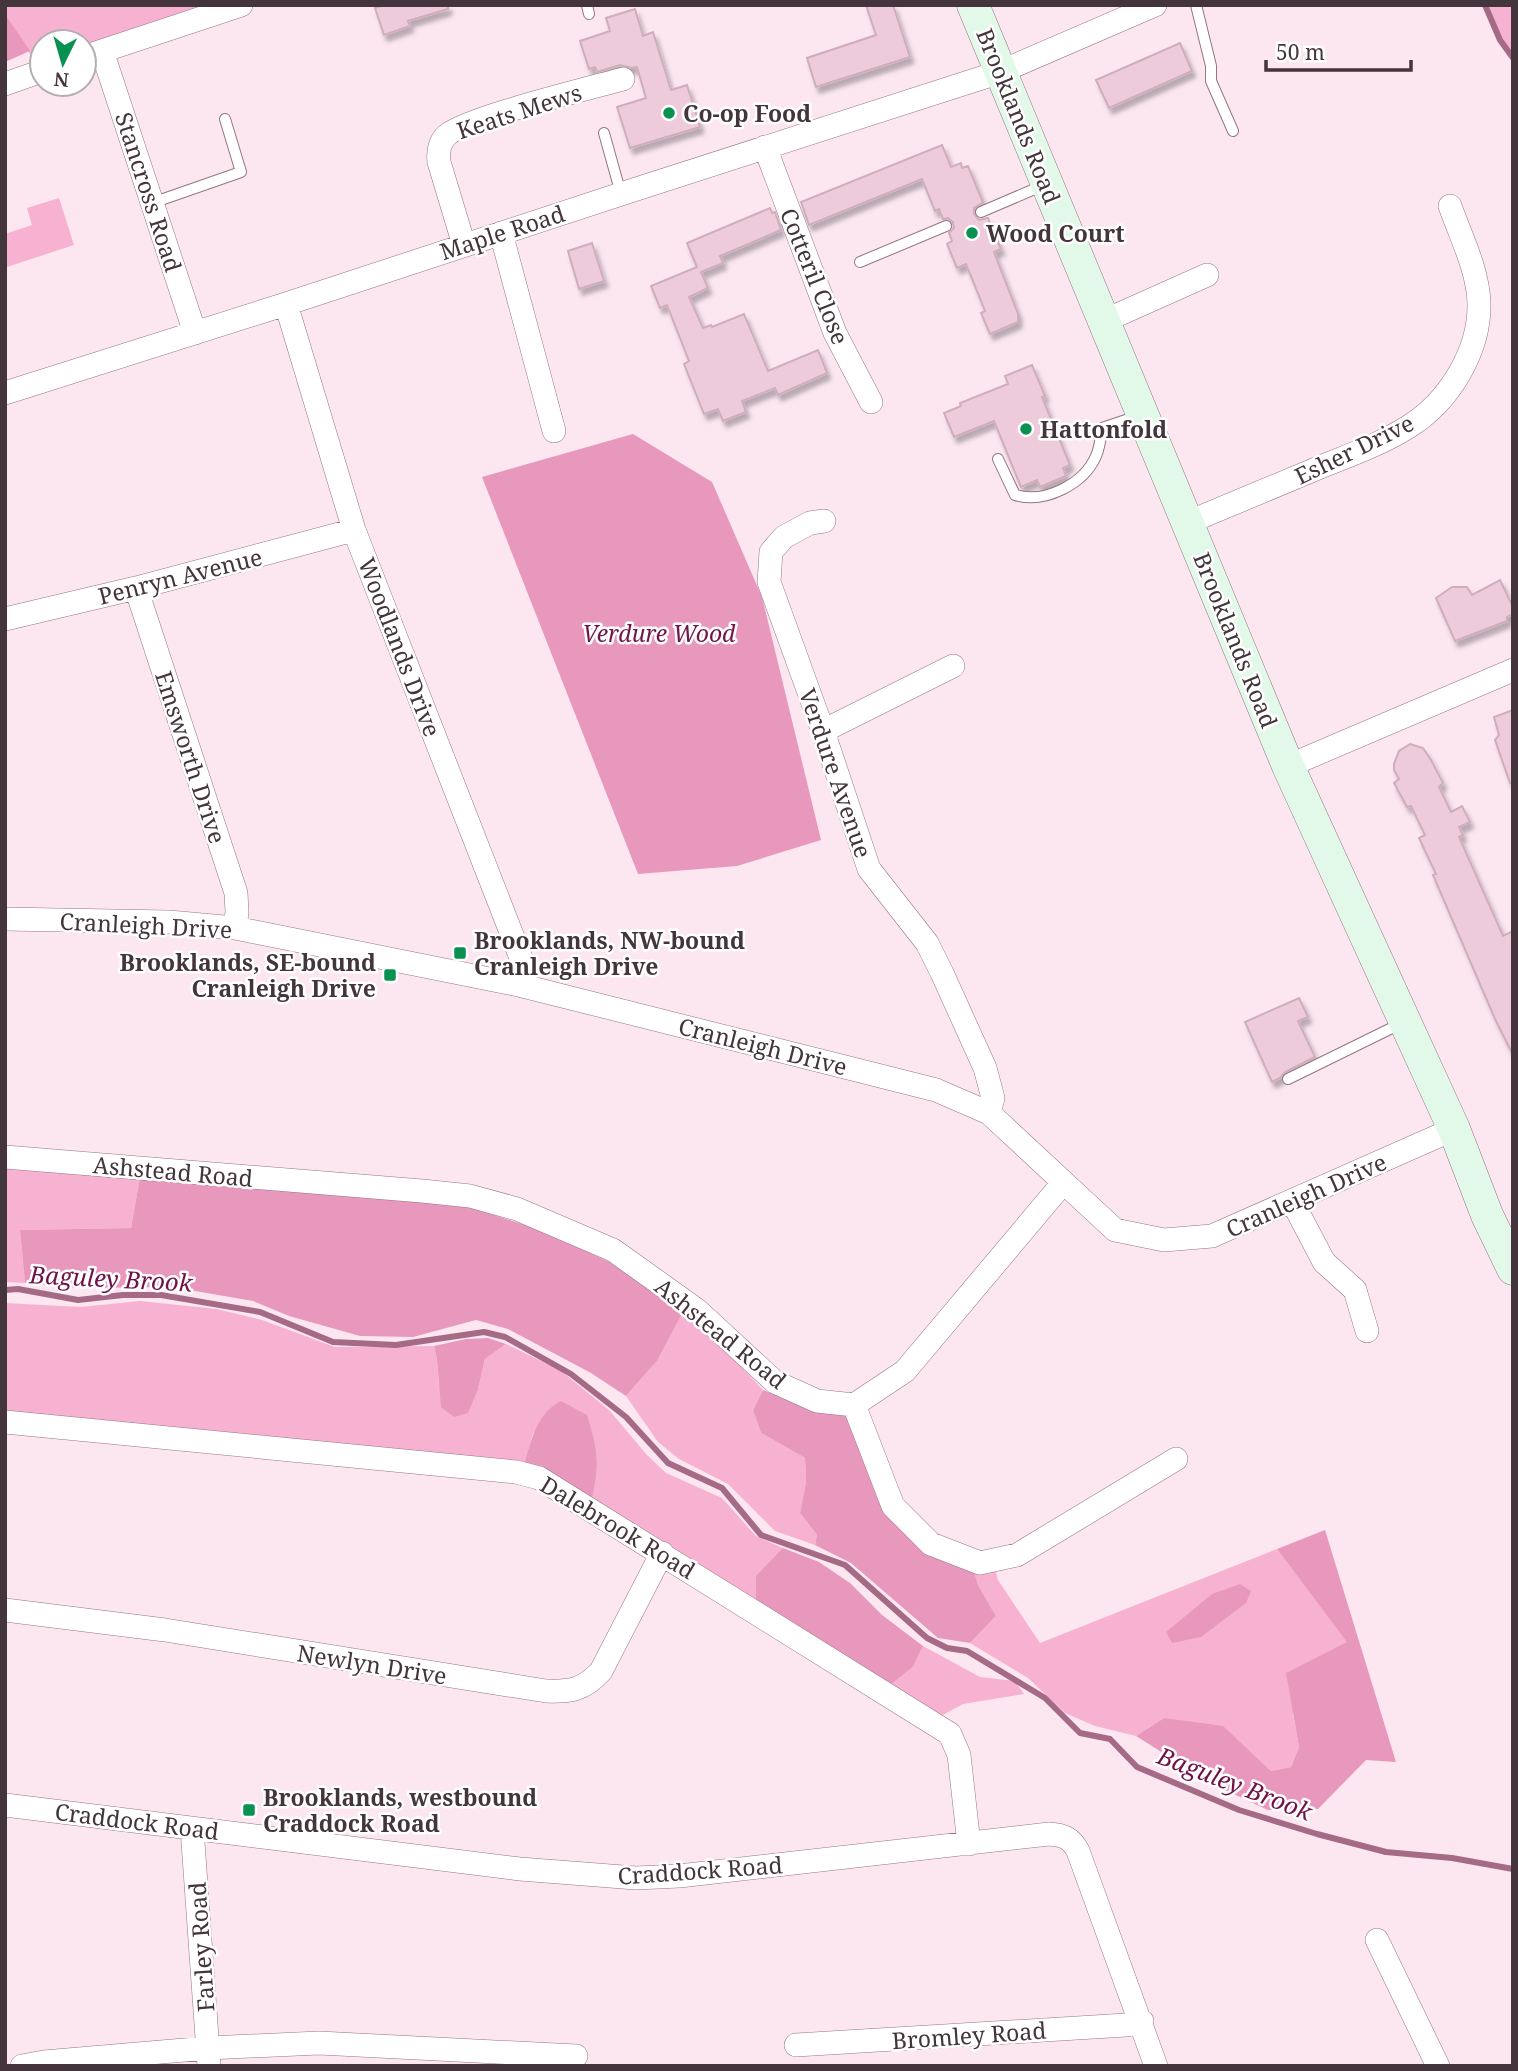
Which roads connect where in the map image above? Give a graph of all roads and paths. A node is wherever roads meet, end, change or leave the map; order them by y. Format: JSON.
{"nodes":[{"id":1,"x":241,"y":5,"type":"edge"},
{"id":2,"x":973,"y":5,"type":"edge"},
{"id":3,"x":1155,"y":5,"type":"edge"},
{"id":4,"x":1196,"y":5,"type":"edge"},
{"id":5,"x":98,"y":52,"type":"edge"},
{"id":6,"x":98,"y":67,"type":"edge"},
{"id":7,"x":1000,"y":72,"type":"junction"},
{"id":8,"x":28,"y":76,"type":"edge"},
{"id":9,"x":623,"y":79,"type":"dead end"},
{"id":10,"x":5,"y":84,"type":"edge"},
{"id":11,"x":225,"y":119,"type":"dead end"},
{"id":12,"x":1233,"y":131,"type":"dead end"},
{"id":13,"x":604,"y":133,"type":"dead end"},
{"id":14,"x":765,"y":147,"type":"junction"},
{"id":15,"x":1047,"y":184,"type":"junction"},
{"id":16,"x":621,"y":194,"type":"junction"},
{"id":17,"x":152,"y":203,"type":"junction"},
{"id":18,"x":1450,"y":206,"type":"dead end"},
{"id":19,"x":981,"y":212,"type":"dead end"},
{"id":20,"x":946,"y":226,"type":"dead end"},
{"id":21,"x":501,"y":233,"type":"junction"},
{"id":22,"x":464,"y":245,"type":"junction"},
{"id":23,"x":860,"y":262,"type":"dead end"},
{"id":24,"x":1207,"y":275,"type":"dead end"},
{"id":25,"x":286,"y":304,"type":"junction"},
{"id":26,"x":1104,"y":321,"type":"junction"},
{"id":27,"x":195,"y":333,"type":"junction"},
{"id":28,"x":5,"y":393,"type":"edge"},
{"id":29,"x":871,"y":402,"type":"dead end"},
{"id":30,"x":1143,"y":414,"type":"junction"},
{"id":31,"x":554,"y":431,"type":"dead end"},
{"id":32,"x":998,"y":459,"type":"dead end"},
{"id":33,"x":824,"y":521,"type":"dead end"},
{"id":34,"x":1189,"y":522,"type":"junction"},
{"id":35,"x":355,"y":530,"type":"junction"},
{"id":36,"x":136,"y":588,"type":"junction"},
{"id":37,"x":5,"y":619,"type":"edge"},
{"id":38,"x":953,"y":666,"type":"dead end"},
{"id":39,"x":1513,"y":670,"type":"edge"},
{"id":40,"x":823,"y":732,"type":"junction"},
{"id":41,"x":1288,"y":766,"type":"junction"},
{"id":42,"x":5,"y":919,"type":"edge"},
{"id":43,"x":235,"y":928,"type":"junction"},
{"id":44,"x":519,"y":985,"type":"junction"},
{"id":45,"x":1404,"y":1021,"type":"junction"},
{"id":46,"x":1288,"y":1079,"type":"dead end"},
{"id":47,"x":989,"y":1112,"type":"junction"},
{"id":48,"x":1454,"y":1129,"type":"junction"},
{"id":49,"x":5,"y":1157,"type":"edge"},
{"id":50,"x":1063,"y":1183,"type":"junction"},
{"id":51,"x":1292,"y":1200,"type":"junction"},
{"id":52,"x":1513,"y":1269,"type":"edge"},
{"id":53,"x":1367,"y":1331,"type":"dead end"},
{"id":54,"x":854,"y":1405,"type":"junction"},
{"id":55,"x":5,"y":1422,"type":"edge"},
{"id":56,"x":1176,"y":1459,"type":"dead end"},
{"id":57,"x":662,"y":1553,"type":"junction"},
{"id":58,"x":5,"y":1611,"type":"edge"},
{"id":59,"x":5,"y":1805,"type":"edge"},
{"id":60,"x":192,"y":1828,"type":"junction"},
{"id":61,"x":969,"y":1844,"type":"junction"},
{"id":62,"x":1377,"y":1940,"type":"dead end"},
{"id":63,"x":1142,"y":2021,"type":"junction"},
{"id":64,"x":796,"y":2045,"type":"dead end"},
{"id":65,"x":576,"y":2056,"type":"dead end"},
{"id":66,"x":208,"y":2057,"type":"edge"},
{"id":67,"x":22,"y":2066,"type":"edge"},
{"id":68,"x":1156,"y":2066,"type":"edge"},
{"id":69,"x":1438,"y":2066,"type":"edge"}],
"edges":[{"from":1,"to":5,"type":"street"},
{"from":2,"to":7,"type":"street","name":"Brooklands Road"},
{"from":3,"to":7,"type":"street","name":"Maple Road"},
{"from":4,"to":12,"type":"lane"},
{"from":6,"to":17,"type":"street","name":"Stancross Road"},
{"from":7,"to":14,"type":"street","name":"Maple Road"},
{"from":7,"to":15,"type":"street","name":"Brooklands Road"},
{"from":8,"to":10,"type":"street"},
{"from":9,"to":22,"type":"street","name":"Keats Mews"},
{"from":11,"to":17,"type":"lane"},
{"from":13,"to":16,"type":"lane"},
{"from":14,"to":16,"type":"street","name":"Maple Road"},
{"from":14,"to":29,"type":"street","name":"Cotteril Close"},
{"from":15,"to":19,"type":"lane"},
{"from":15,"to":26,"type":"street","name":"Brooklands Road"},
{"from":16,"to":21,"type":"street","name":"Maple Road"},
{"from":17,"to":27,"type":"street","name":"Stancross Road"},
{"from":18,"to":34,"type":"street","name":"Esher Drive"},
{"from":20,"to":23,"type":"lane"},
{"from":21,"to":22,"type":"street","name":"Maple Road"},
{"from":21,"to":31,"type":"street"},
{"from":22,"to":25,"type":"street","name":"Maple Road"},
{"from":24,"to":26,"type":"street"},
{"from":25,"to":27,"type":"street","name":"Maple Road"},
{"from":25,"to":35,"type":"street","name":"Woodlands Drive"},
{"from":26,"to":30,"type":"street","name":"Brooklands Road"},
{"from":27,"to":28,"type":"street","name":"Maple Road"},
{"from":30,"to":32,"type":"lane"},
{"from":30,"to":34,"type":"street","name":"Brooklands Road"},
{"from":33,"to":40,"type":"street","name":"Verdure Avenue"},
{"from":34,"to":41,"type":"street","name":"Brooklands Road"},
{"from":35,"to":36,"type":"street","name":"Penryn Avenue"},
{"from":35,"to":44,"type":"street","name":"Woodlands Drive"},
{"from":36,"to":37,"type":"street","name":"Penryn Avenue"},
{"from":36,"to":43,"type":"street","name":"Emsworth Drive"},
{"from":38,"to":40,"type":"street"},
{"from":39,"to":41,"type":"street"},
{"from":40,"to":47,"type":"street","name":"Verdure Avenue"},
{"from":41,"to":45,"type":"street","name":"Brooklands Road"},
{"from":42,"to":43,"type":"street","name":"Cranleigh Drive"},
{"from":43,"to":44,"type":"street","name":"Cranleigh Drive"},
{"from":44,"to":47,"type":"street","name":"Cranleigh Drive"},
{"from":45,"to":46,"type":"lane"},
{"from":45,"to":48,"type":"street","name":"Brooklands Road"},
{"from":47,"to":50,"type":"street","name":"Cranleigh Drive"},
{"from":48,"to":51,"type":"street","name":"Cranleigh Drive"},
{"from":48,"to":52,"type":"street","name":"Brooklands Road"},
{"from":49,"to":54,"type":"street","name":"Ashstead Road"},
{"from":50,"to":51,"type":"street","name":"Cranleigh Drive"},
{"from":50,"to":54,"type":"street"},
{"from":51,"to":53,"type":"street"},
{"from":54,"to":56,"type":"street"},
{"from":55,"to":57,"type":"street","name":"Dalebrook Road"},
{"from":57,"to":58,"type":"street","name":"Newlyn Drive"},
{"from":57,"to":61,"type":"street","name":"Dalebrook Road"},
{"from":59,"to":60,"type":"street","name":"Craddock Road"},
{"from":60,"to":61,"type":"street","name":"Craddock Road"},
{"from":60,"to":66,"type":"street","name":"Farley Road"},
{"from":61,"to":63,"type":"street","name":"Craddock Road"},
{"from":62,"to":69,"type":"street"},
{"from":63,"to":64,"type":"street","name":"Bromley Road"},
{"from":63,"to":68,"type":"street","name":"Craddock Road"},
{"from":65,"to":66,"type":"street"},
{"from":66,"to":67,"type":"street"}]}
